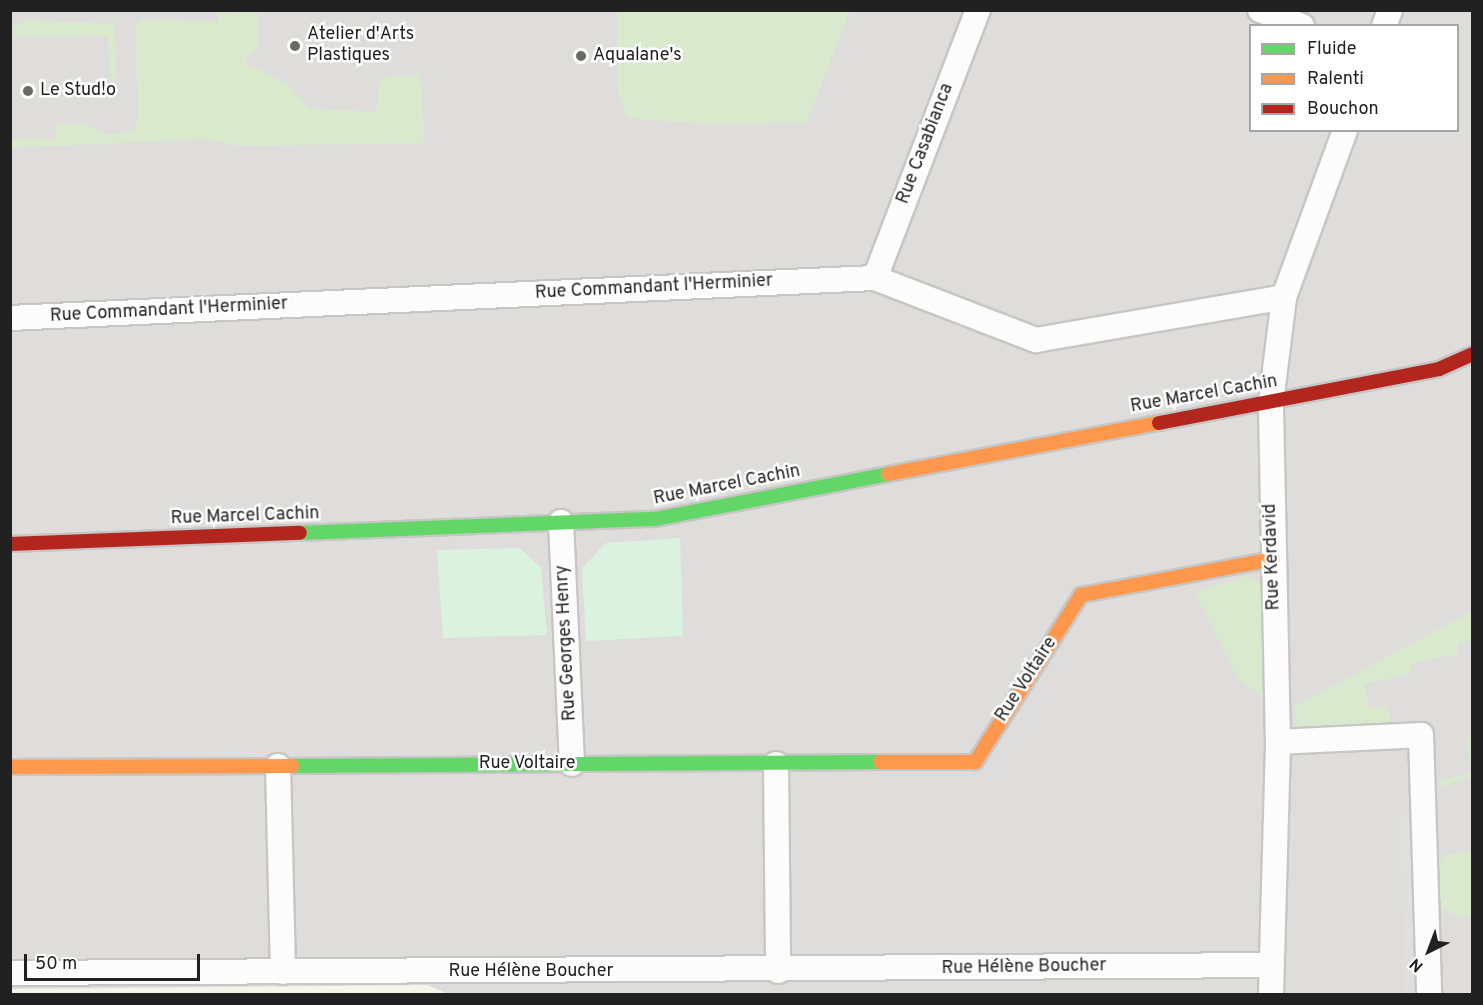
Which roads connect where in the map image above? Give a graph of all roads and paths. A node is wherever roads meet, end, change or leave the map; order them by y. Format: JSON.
{"nodes":[{"id":1,"x":978,"y":10,"type":"edge"},
{"id":2,"x":1260,"y":10,"type":"edge"},
{"id":3,"x":1297,"y":24,"type":"edge"},
{"id":4,"x":1344,"y":132,"type":"edge"},
{"id":5,"x":875,"y":278,"type":"junction"},
{"id":6,"x":1284,"y":297,"type":"junction"},
{"id":7,"x":10,"y":318,"type":"edge"},
{"id":8,"x":1473,"y":354,"type":"edge"},
{"id":9,"x":1439,"y":369,"type":"junction"},
{"id":10,"x":1473,"y":372,"type":"edge"},
{"id":11,"x":1271,"y":402,"type":"junction"},
{"id":12,"x":561,"y":522,"type":"junction"},
{"id":13,"x":10,"y":544,"type":"edge"},
{"id":14,"x":1273,"y":559,"type":"junction"},
{"id":15,"x":1278,"y":742,"type":"junction"},
{"id":16,"x":572,"y":764,"type":"junction"},
{"id":17,"x":776,"y":764,"type":"junction"},
{"id":18,"x":278,"y":766,"type":"junction"},
{"id":19,"x":10,"y":767,"type":"edge"},
{"id":20,"x":1269,"y":965,"type":"junction"},
{"id":21,"x":778,"y":971,"type":"junction"},
{"id":22,"x":283,"y":972,"type":"junction"},
{"id":23,"x":10,"y":974,"type":"edge"},
{"id":24,"x":463,"y":983,"type":"edge"},
{"id":25,"x":1271,"y":994,"type":"edge"},
{"id":26,"x":1429,"y":994,"type":"edge"}],
"edges":[{"from":1,"to":5,"type":"street","name":"Rue Casabianca"},
{"from":2,"to":3,"type":"street"},
{"from":4,"to":6,"type":"street","name":"Rue Kerdavid"},
{"from":5,"to":6,"type":"street","name":"Rue Commandant l'Herminier"},
{"from":5,"to":7,"type":"street","name":"Rue Commandant l'Herminier"},
{"from":6,"to":11,"type":"street","name":"Rue Kerdavid"},
{"from":8,"to":9,"type":"street","name":"Rue Marcel Cachin"},
{"from":9,"to":10,"type":"street","name":"Rue Marcel Cachin"},
{"from":9,"to":11,"type":"street","name":"Rue Marcel Cachin"},
{"from":11,"to":12,"type":"street","name":"Rue Marcel Cachin"},
{"from":11,"to":14,"type":"street","name":"Rue Kerdavid"},
{"from":12,"to":13,"type":"street","name":"Rue Marcel Cachin"},
{"from":12,"to":16,"type":"street","name":"Rue Georges Henry"},
{"from":14,"to":15,"type":"street","name":"Rue Kerdavid"},
{"from":14,"to":17,"type":"street","name":"Rue Voltaire"},
{"from":15,"to":20,"type":"street","name":"Rue Kerdavid"},
{"from":15,"to":26,"type":"street"},
{"from":16,"to":17,"type":"street","name":"Rue Voltaire"},
{"from":16,"to":18,"type":"street","name":"Rue Voltaire"},
{"from":17,"to":21,"type":"street"},
{"from":18,"to":19,"type":"street","name":"Rue Voltaire"},
{"from":18,"to":22,"type":"street"},
{"from":20,"to":21,"type":"street","name":"Rue Hélène Boucher"},
{"from":20,"to":25,"type":"street","name":"Rue Kerdavid"},
{"from":21,"to":24,"type":"street","name":"Rue Hélène Boucher"},
{"from":22,"to":23,"type":"street","name":"Rue Hélène Boucher"},
{"from":22,"to":24,"type":"street","name":"Rue Hélène Boucher"}]}
